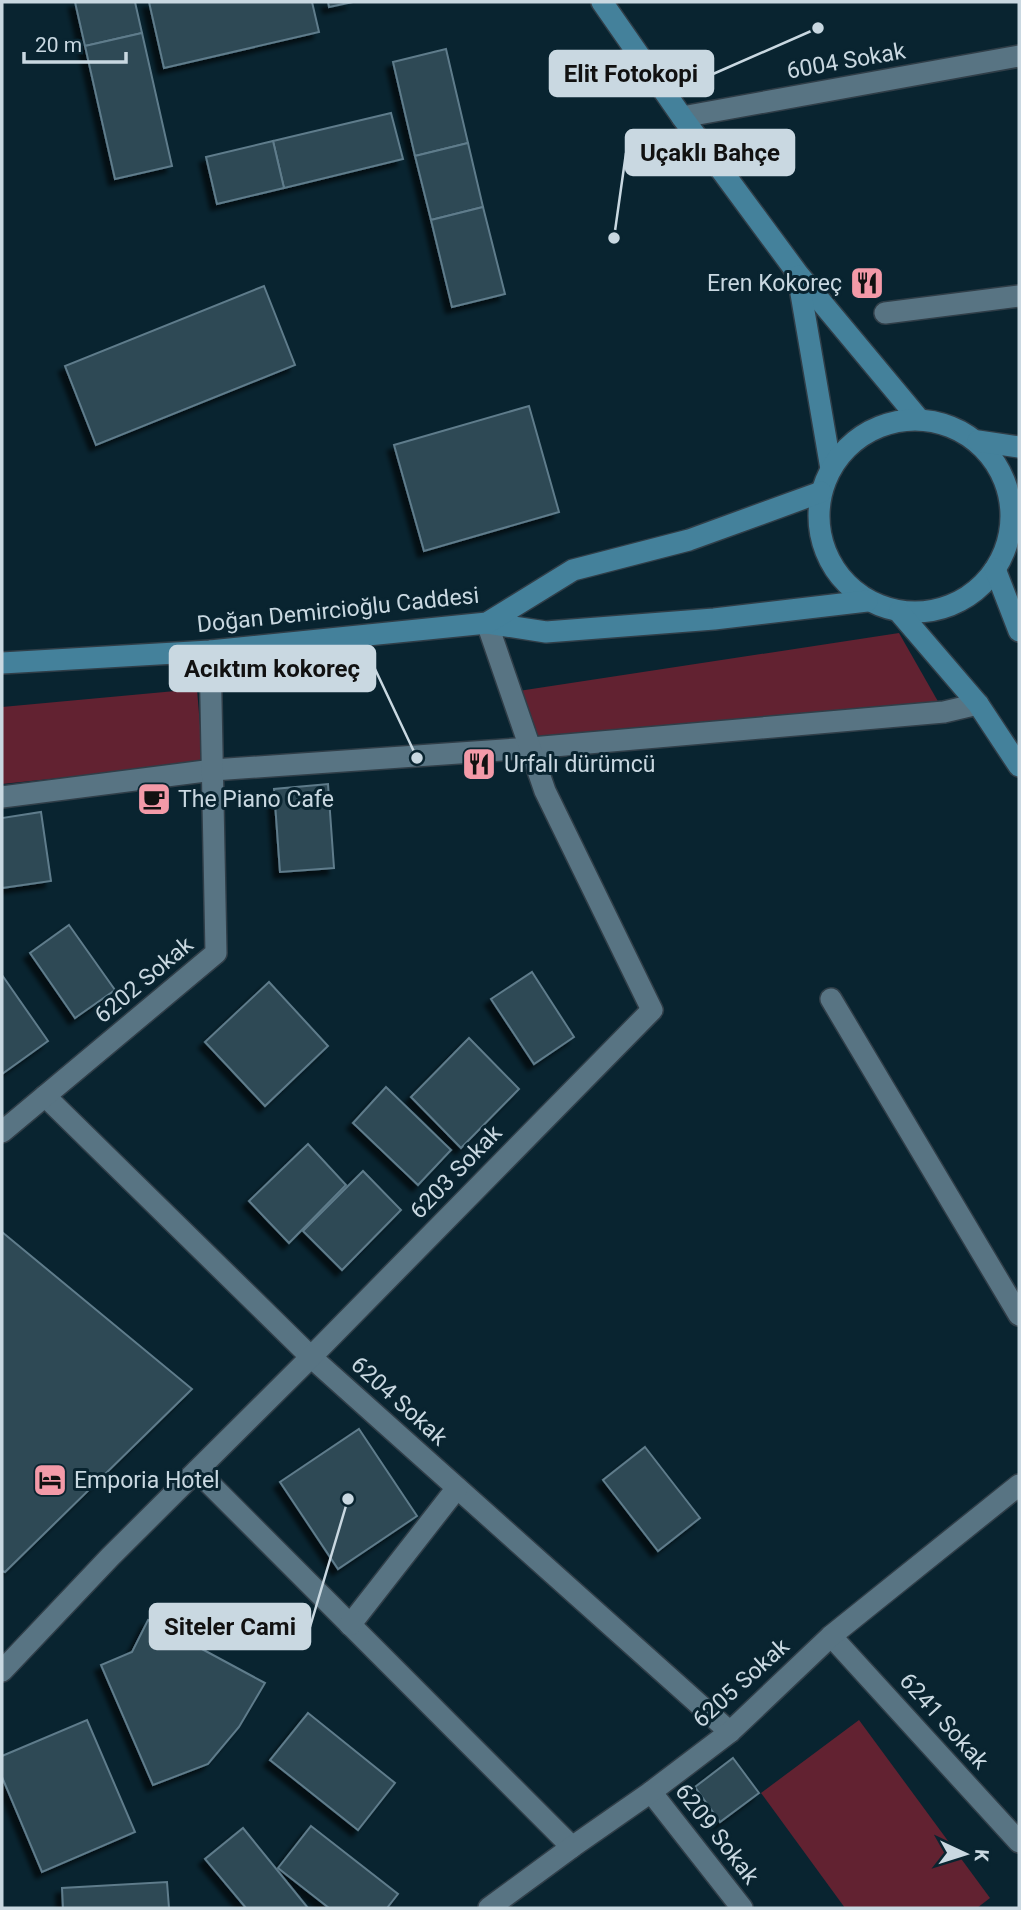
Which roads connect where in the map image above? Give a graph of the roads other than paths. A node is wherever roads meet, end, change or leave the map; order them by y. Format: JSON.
{"nodes":[{"id":1,"x":602,"y":2,"type":"edge"},
{"id":2,"x":1019,"y":56,"type":"edge"},
{"id":3,"x":682,"y":117,"type":"junction"},
{"id":4,"x":798,"y":274,"type":"junction"},
{"id":5,"x":1019,"y":296,"type":"edge"},
{"id":6,"x":885,"y":313,"type":"dead end"},
{"id":7,"x":918,"y":418,"type":"junction"},
{"id":8,"x":978,"y":441,"type":"junction"},
{"id":9,"x":1019,"y":447,"type":"edge"},
{"id":10,"x":831,"y":469,"type":"junction"},
{"id":11,"x":821,"y":492,"type":"junction"},
{"id":12,"x":1005,"y":560,"type":"edge"},
{"id":13,"x":867,"y":601,"type":"junction"},
{"id":14,"x":899,"y":612,"type":"junction"},
{"id":15,"x":487,"y":623,"type":"junction"},
{"id":16,"x":1019,"y":631,"type":"edge"},
{"id":17,"x":210,"y":652,"type":"junction"},
{"id":18,"x":2,"y":663,"type":"edge"},
{"id":19,"x":978,"y":704,"type":"junction"},
{"id":20,"x":531,"y":748,"type":"junction"},
{"id":21,"x":1019,"y":766,"type":"edge"},
{"id":22,"x":212,"y":769,"type":"junction"},
{"id":23,"x":2,"y":797,"type":"edge"},
{"id":24,"x":831,"y":999,"type":"dead end"},
{"id":25,"x":45,"y":1096,"type":"junction"},
{"id":26,"x":2,"y":1132,"type":"edge"},
{"id":27,"x":1019,"y":1315,"type":"edge"},
{"id":28,"x":312,"y":1357,"type":"junction"},
{"id":29,"x":197,"y":1471,"type":"junction"},
{"id":30,"x":1019,"y":1485,"type":"edge"},
{"id":31,"x":457,"y":1488,"type":"junction"},
{"id":32,"x":351,"y":1625,"type":"junction"},
{"id":33,"x":831,"y":1636,"type":"junction"},
{"id":34,"x":2,"y":1671,"type":"edge"},
{"id":35,"x":730,"y":1732,"type":"junction"},
{"id":36,"x":651,"y":1792,"type":"junction"},
{"id":37,"x":1019,"y":1842,"type":"edge"},
{"id":38,"x":572,"y":1847,"type":"junction"},
{"id":39,"x":489,"y":1908,"type":"edge"},
{"id":40,"x":742,"y":1908,"type":"edge"}],
"edges":[{"from":1,"to":3,"type":"main road"},
{"from":2,"to":3,"type":"street","name":"6004 Sokak"},
{"from":3,"to":4,"type":"main road"},
{"from":4,"to":7,"type":"main road"},
{"from":4,"to":10,"type":"main road"},
{"from":5,"to":6,"type":"street"},
{"from":7,"to":8,"type":"main road"},
{"from":7,"to":10,"type":"main road"},
{"from":8,"to":9,"type":"main road"},
{"from":8,"to":12,"type":"main road"},
{"from":10,"to":11,"type":"main road"},
{"from":11,"to":13,"type":"main road"},
{"from":11,"to":15,"type":"main road","name":"Doğan Demircioğlu Caddesi"},
{"from":12,"to":14,"type":"main road"},
{"from":12,"to":16,"type":"main road"},
{"from":13,"to":14,"type":"main road"},
{"from":13,"to":15,"type":"main road"},
{"from":14,"to":19,"type":"main road"},
{"from":15,"to":17,"type":"main road","name":"Doğan Demircioğlu Caddesi"},
{"from":15,"to":20,"type":"street","name":"6203 Sokak"},
{"from":17,"to":18,"type":"main road","name":"Doğan Demircioğlu Caddesi"},
{"from":17,"to":22,"type":"street","name":"6202 Sokak"},
{"from":19,"to":20,"type":"street"},
{"from":19,"to":21,"type":"main road"},
{"from":20,"to":22,"type":"street"},
{"from":20,"to":28,"type":"street","name":"6203 Sokak"},
{"from":22,"to":23,"type":"street"},
{"from":22,"to":25,"type":"street","name":"6202 Sokak"},
{"from":24,"to":27,"type":"street"},
{"from":25,"to":26,"type":"street","name":"6202 Sokak"},
{"from":25,"to":28,"type":"street","name":"6204 Sokak"},
{"from":28,"to":29,"type":"street","name":"6203 Sokak"},
{"from":28,"to":31,"type":"street","name":"6204 Sokak"},
{"from":29,"to":32,"type":"street"},
{"from":29,"to":34,"type":"street","name":"6203 Sokak"},
{"from":30,"to":33,"type":"street","name":"6205 Sokak"},
{"from":31,"to":32,"type":"street"},
{"from":31,"to":35,"type":"street","name":"6204 Sokak"},
{"from":32,"to":38,"type":"street"},
{"from":33,"to":35,"type":"street","name":"6205 Sokak"},
{"from":33,"to":37,"type":"street","name":"6241 Sokak"},
{"from":35,"to":36,"type":"street","name":"6205 Sokak"},
{"from":36,"to":38,"type":"street","name":"6205 Sokak"},
{"from":36,"to":40,"type":"street","name":"6209 Sokak"},
{"from":38,"to":39,"type":"street","name":"6205 Sokak"}]}
